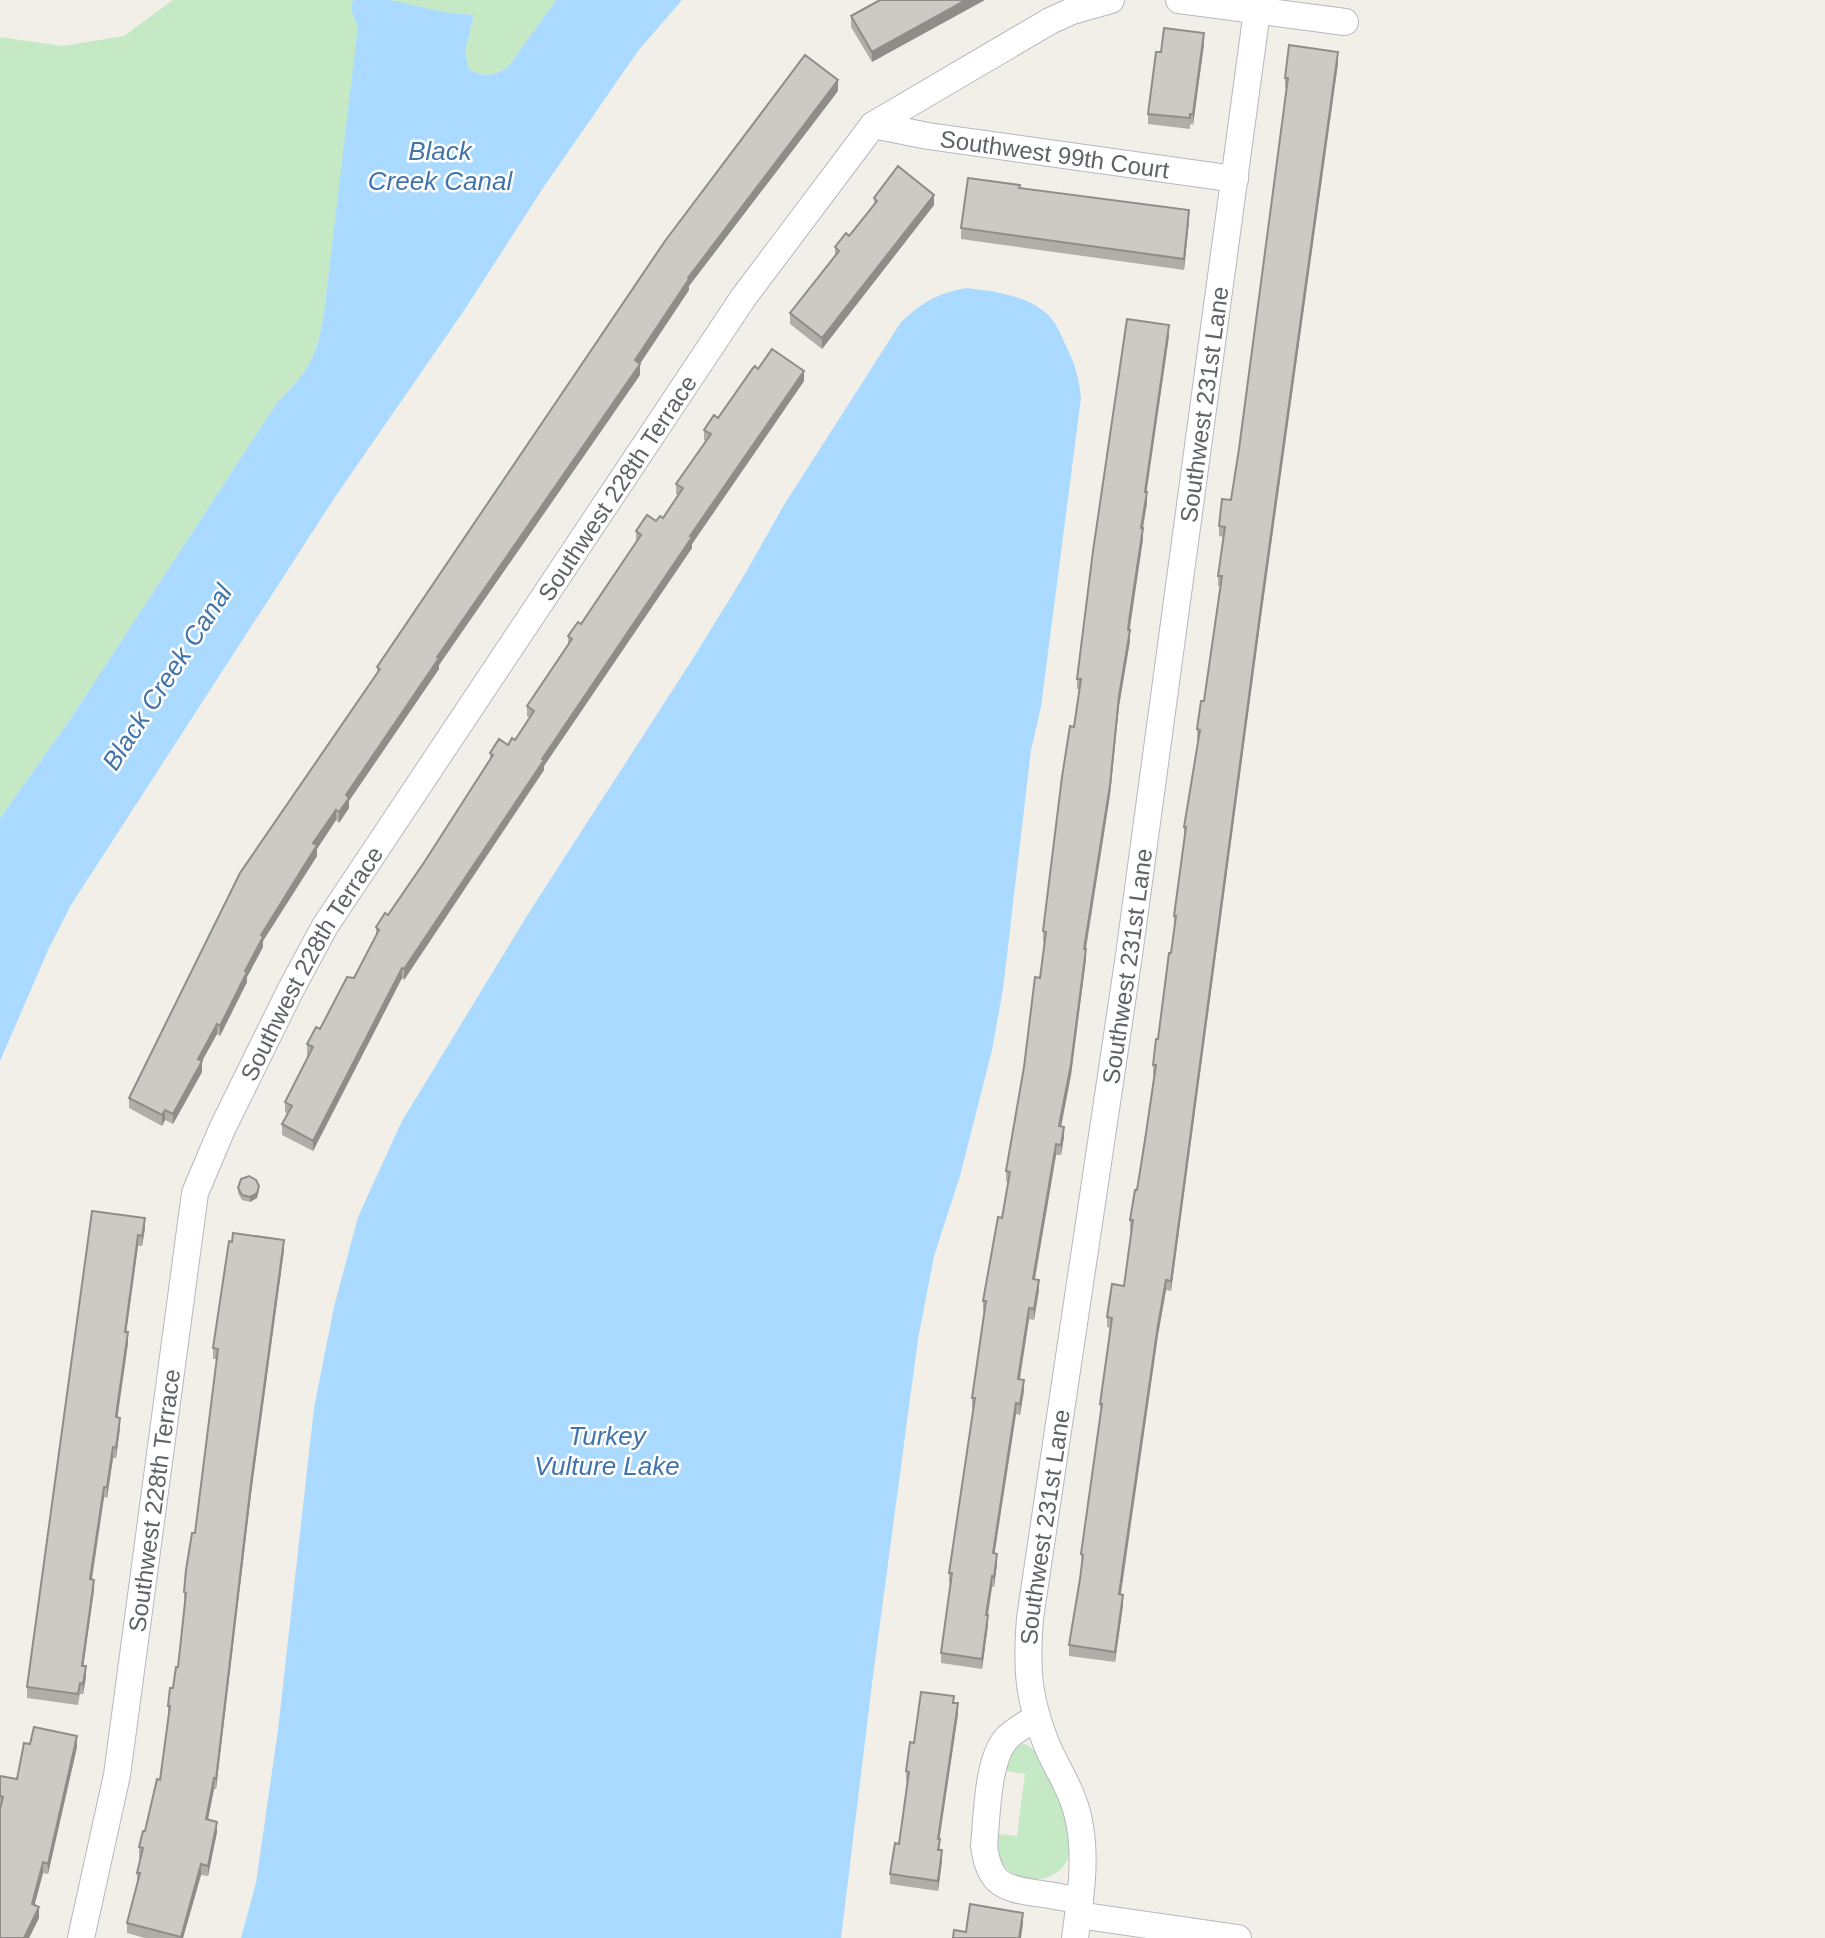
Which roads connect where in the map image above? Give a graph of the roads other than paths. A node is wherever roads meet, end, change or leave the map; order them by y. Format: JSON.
{"nodes":[{"id":1,"x":1111,"y":0,"type":"edge"},
{"id":2,"x":1180,"y":0,"type":"edge"},
{"id":3,"x":1256,"y":10,"type":"junction"},
{"id":4,"x":1345,"y":22,"type":"dead end"},
{"id":5,"x":873,"y":125,"type":"junction"},
{"id":6,"x":1235,"y":179,"type":"junction"},
{"id":7,"x":1037,"y":1717,"type":"junction"},
{"id":8,"x":1077,"y":1918,"type":"edge"},
{"id":9,"x":81,"y":1938,"type":"edge"},
{"id":10,"x":1238,"y":1938,"type":"edge"}],
"edges":[{"from":1,"to":5,"type":"street"},
{"from":2,"to":3,"type":"street"},
{"from":3,"to":4,"type":"street"},
{"from":3,"to":6,"type":"street","name":"Southwest 231st Lane"},
{"from":5,"to":6,"type":"street","name":"Southwest 99th Court"},
{"from":5,"to":9,"type":"street","name":"Southwest 228th Terrace"},
{"from":6,"to":7,"type":"street","name":"Southwest 231st Lane"},
{"from":7,"to":8,"type":"street","name":"Southwest 231st Lane"},
{"from":7,"to":8,"type":"street"},
{"from":8,"to":10,"type":"street"}]}
